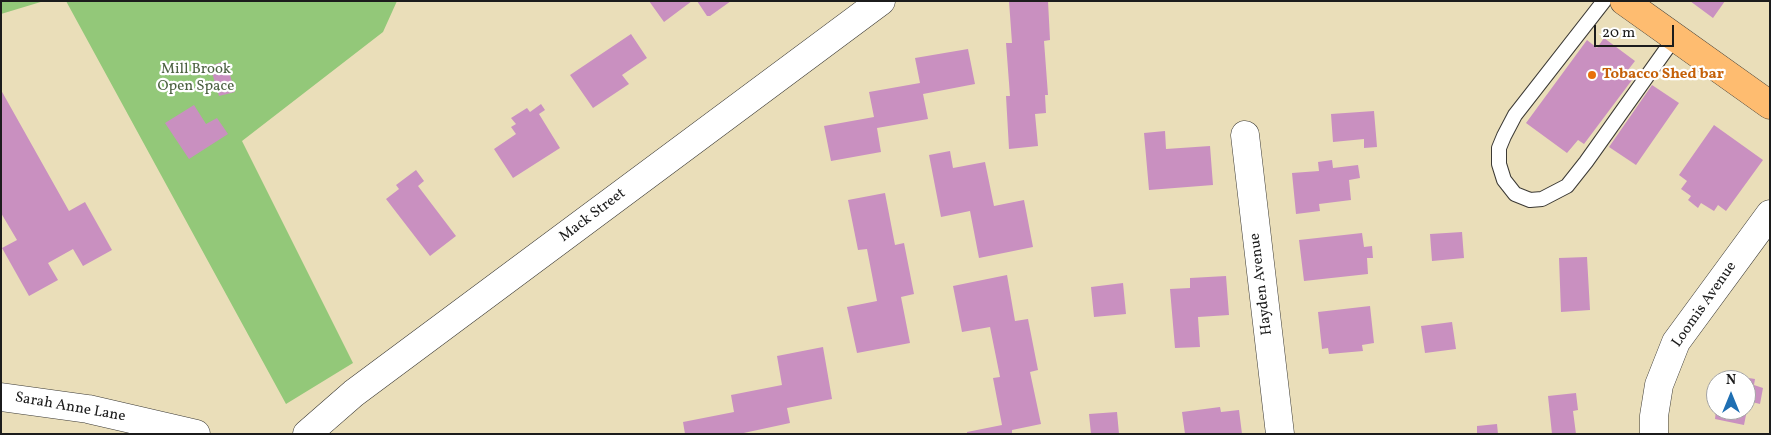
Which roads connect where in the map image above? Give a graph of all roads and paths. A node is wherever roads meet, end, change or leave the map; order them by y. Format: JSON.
{"nodes":[{"id":1,"x":881,"y":1,"type":"edge"},
{"id":2,"x":1604,"y":1,"type":"edge"},
{"id":3,"x":1624,"y":1,"type":"edge"},
{"id":4,"x":1674,"y":37,"type":"junction"},
{"id":5,"x":1770,"y":105,"type":"edge"},
{"id":6,"x":1244,"y":135,"type":"dead end"},
{"id":7,"x":1770,"y":214,"type":"edge"},
{"id":8,"x":1,"y":397,"type":"edge"},
{"id":9,"x":196,"y":434,"type":"edge"},
{"id":10,"x":307,"y":434,"type":"edge"},
{"id":11,"x":1280,"y":434,"type":"edge"},
{"id":12,"x":1654,"y":434,"type":"edge"}],
"edges":[{"from":1,"to":10,"type":"street","name":"Mack Street"},
{"from":2,"to":4,"type":"lane"},
{"from":3,"to":4,"type":"main road"},
{"from":4,"to":5,"type":"main road"},
{"from":6,"to":11,"type":"street","name":"Hayden Avenue"},
{"from":7,"to":12,"type":"street","name":"Loomis Avenue"},
{"from":8,"to":9,"type":"street","name":"Sarah Anne Lane"}]}
